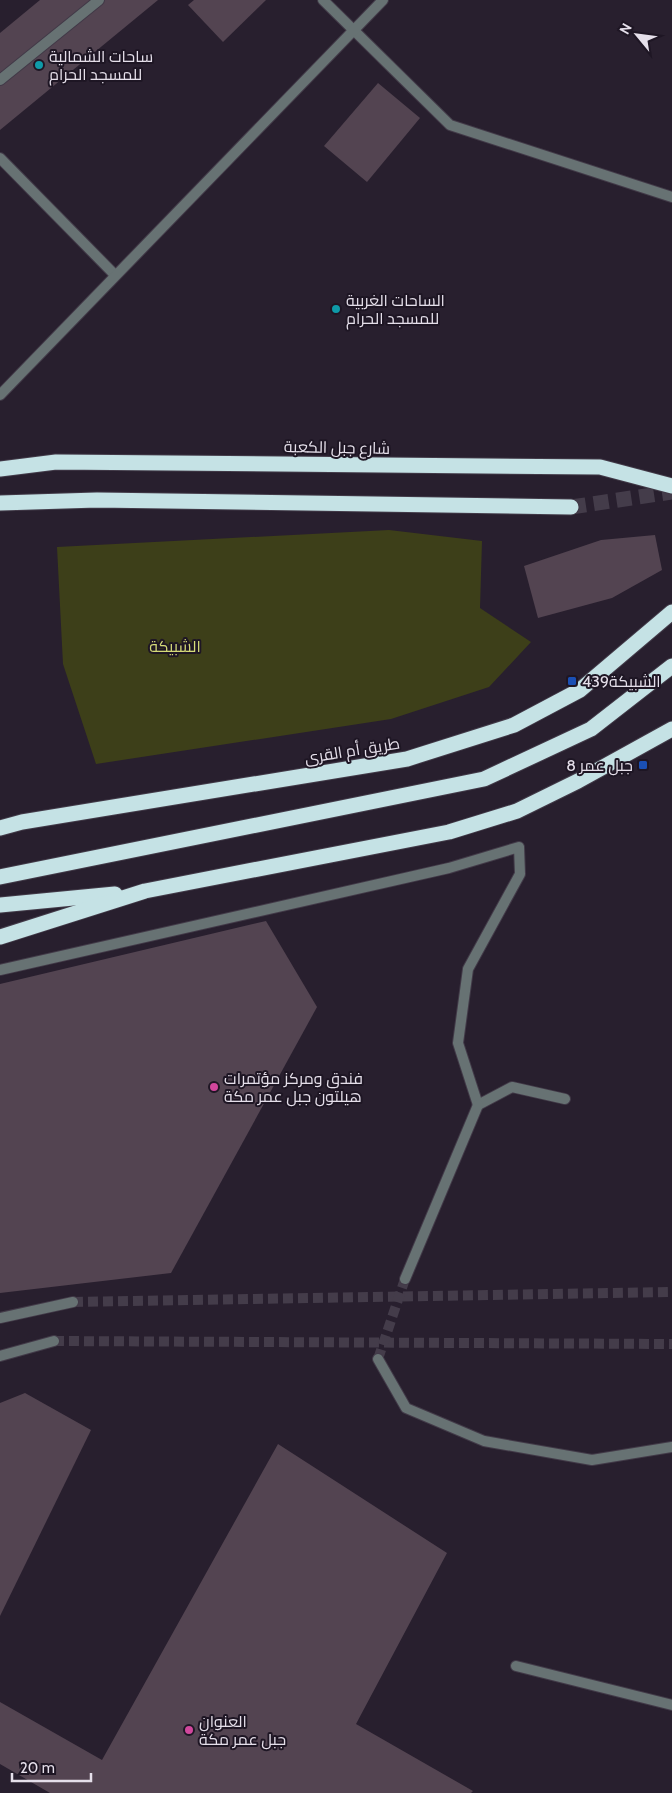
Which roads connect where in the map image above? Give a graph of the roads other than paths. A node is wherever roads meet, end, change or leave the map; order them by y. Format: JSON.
{"nodes":[{"id":1,"x":99,"y":0,"type":"edge"},
{"id":2,"x":323,"y":0,"type":"edge"},
{"id":3,"x":383,"y":0,"type":"edge"},
{"id":4,"x":353,"y":29,"type":"junction"},
{"id":5,"x":0,"y":80,"type":"edge"},
{"id":6,"x":0,"y":158,"type":"edge"},
{"id":7,"x":672,"y":197,"type":"edge"},
{"id":8,"x":115,"y":276,"type":"junction"},
{"id":9,"x":0,"y":395,"type":"edge"},
{"id":10,"x":0,"y":469,"type":"edge"},
{"id":11,"x":672,"y":486,"type":"edge"},
{"id":12,"x":0,"y":503,"type":"edge"},
{"id":13,"x":570,"y":507,"type":"tunnel mouth"},
{"id":14,"x":672,"y":612,"type":"edge"},
{"id":15,"x":672,"y":666,"type":"edge"},
{"id":16,"x":672,"y":729,"type":"edge"},
{"id":17,"x":0,"y":828,"type":"edge"},
{"id":18,"x":0,"y":877,"type":"edge"},
{"id":19,"x":145,"y":891,"type":"junction"},
{"id":20,"x":0,"y":905,"type":"edge"},
{"id":21,"x":0,"y":937,"type":"edge"},
{"id":22,"x":0,"y":970,"type":"edge"},
{"id":23,"x":565,"y":1099,"type":"dead end"},
{"id":24,"x":478,"y":1105,"type":"junction"},
{"id":25,"x":405,"y":1279,"type":"tunnel mouth"},
{"id":26,"x":73,"y":1302,"type":"tunnel mouth"},
{"id":27,"x":0,"y":1318,"type":"edge"},
{"id":28,"x":54,"y":1341,"type":"tunnel mouth"},
{"id":29,"x":0,"y":1356,"type":"edge"},
{"id":30,"x":378,"y":1359,"type":"dead end"},
{"id":31,"x":672,"y":1447,"type":"edge"},
{"id":32,"x":516,"y":1666,"type":"dead end"},
{"id":33,"x":672,"y":1705,"type":"edge"}],
"edges":[{"from":1,"to":5,"type":"street"},
{"from":2,"to":4,"type":"street"},
{"from":3,"to":4,"type":"street"},
{"from":4,"to":7,"type":"street"},
{"from":4,"to":8,"type":"street"},
{"from":6,"to":8,"type":"street"},
{"from":8,"to":9,"type":"street"},
{"from":10,"to":11,"type":"highway","name":"شارع جبل الكعبة"},
{"from":12,"to":13,"type":"highway"},
{"from":14,"to":17,"type":"highway","name":"طريق أم القرى"},
{"from":15,"to":18,"type":"highway"},
{"from":16,"to":19,"type":"highway"},
{"from":19,"to":20,"type":"highway"},
{"from":19,"to":21,"type":"highway"},
{"from":22,"to":24,"type":"street"},
{"from":23,"to":24,"type":"street"},
{"from":24,"to":25,"type":"street"},
{"from":26,"to":27,"type":"street"},
{"from":28,"to":29,"type":"street"},
{"from":30,"to":31,"type":"street"},
{"from":32,"to":33,"type":"street"}]}
